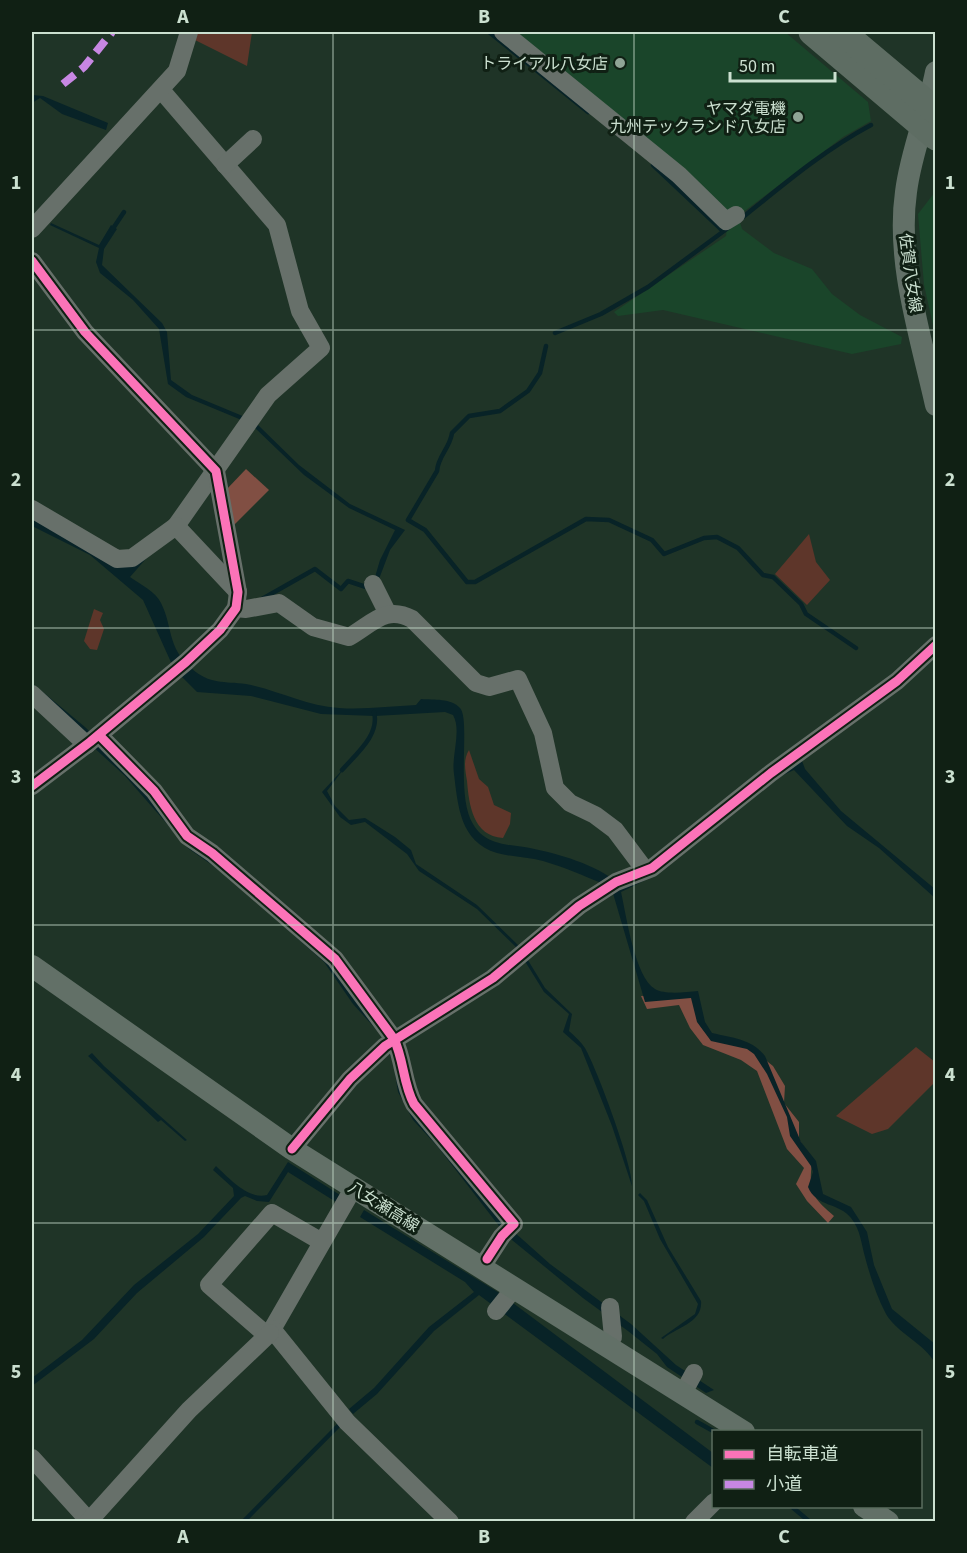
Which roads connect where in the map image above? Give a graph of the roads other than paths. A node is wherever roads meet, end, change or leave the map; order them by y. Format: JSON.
{"nodes":[{"id":1,"x":189,"y":32,"type":"edge"},
{"id":2,"x":503,"y":32,"type":"edge"},
{"id":3,"x":812,"y":32,"type":"edge"},
{"id":4,"x":842,"y":32,"type":"edge"},
{"id":5,"x":936,"y":72,"type":"edge"},
{"id":6,"x":162,"y":91,"type":"junction"},
{"id":7,"x":931,"y":120,"type":"edge"},
{"id":8,"x":253,"y":139,"type":"dead end"},
{"id":9,"x":225,"y":165,"type":"junction"},
{"id":10,"x":736,"y":215,"type":"dead end"},
{"id":11,"x":32,"y":229,"type":"edge"},
{"id":12,"x":32,"y":261,"type":"edge"},
{"id":13,"x":936,"y":405,"type":"edge"},
{"id":14,"x":216,"y":471,"type":"junction"},
{"id":15,"x":32,"y":509,"type":"edge"},
{"id":16,"x":176,"y":526,"type":"junction"},
{"id":17,"x":372,"y":584,"type":"dead end"},
{"id":18,"x":237,"y":600,"type":"junction"},
{"id":19,"x":388,"y":614,"type":"junction"},
{"id":20,"x":936,"y":645,"type":"edge"},
{"id":21,"x":32,"y":694,"type":"edge"},
{"id":22,"x":93,"y":739,"type":"junction"},
{"id":23,"x":32,"y":786,"type":"edge"},
{"id":24,"x":645,"y":870,"type":"junction"},
{"id":25,"x":32,"y":966,"type":"edge"},
{"id":26,"x":390,"y":1042,"type":"junction"},
{"id":27,"x":292,"y":1149,"type":"junction"},
{"id":28,"x":354,"y":1187,"type":"junction"},
{"id":29,"x":322,"y":1242,"type":"junction"},
{"id":30,"x":487,"y":1259,"type":"dead end"},
{"id":31,"x":508,"y":1296,"type":"dead end"},
{"id":32,"x":496,"y":1311,"type":"dead end"},
{"id":33,"x":271,"y":1331,"type":"junction"},
{"id":34,"x":742,"y":1430,"type":"edge"},
{"id":35,"x":32,"y":1458,"type":"edge"},
{"id":36,"x":712,"y":1504,"type":"edge"},
{"id":37,"x":867,"y":1508,"type":"edge"},
{"id":38,"x":89,"y":1521,"type":"edge"},
{"id":39,"x":450,"y":1521,"type":"edge"},
{"id":40,"x":694,"y":1521,"type":"edge"},
{"id":41,"x":888,"y":1521,"type":"edge"}],
"edges":[{"from":1,"to":6,"type":"street"},
{"from":2,"to":10,"type":"street"},
{"from":3,"to":7,"type":"highway"},
{"from":4,"to":7,"type":"highway"},
{"from":5,"to":7,"type":"main road","name":"佐賀八女線"},
{"from":6,"to":9,"type":"street"},
{"from":6,"to":11,"type":"street"},
{"from":7,"to":13,"type":"main road","name":"佐賀八女線"},
{"from":8,"to":9,"type":"street"},
{"from":9,"to":14,"type":"street"},
{"from":12,"to":14,"type":"street"},
{"from":14,"to":16,"type":"street"},
{"from":14,"to":18,"type":"street"},
{"from":15,"to":16,"type":"street"},
{"from":16,"to":18,"type":"street"},
{"from":17,"to":19,"type":"street"},
{"from":18,"to":19,"type":"street"},
{"from":18,"to":22,"type":"street"},
{"from":19,"to":24,"type":"street"},
{"from":20,"to":24,"type":"street"},
{"from":21,"to":22,"type":"street"},
{"from":22,"to":23,"type":"street"},
{"from":22,"to":26,"type":"street"},
{"from":24,"to":26,"type":"street"},
{"from":25,"to":27,"type":"main road","name":"八女瀬高線"},
{"from":26,"to":27,"type":"street"},
{"from":26,"to":30,"type":"street"},
{"from":27,"to":28,"type":"main road","name":"八女瀬高線"},
{"from":28,"to":29,"type":"street"},
{"from":28,"to":34,"type":"main road","name":"八女瀬高線"},
{"from":29,"to":33,"type":"street"},
{"from":29,"to":33,"type":"street"},
{"from":31,"to":32,"type":"street"},
{"from":33,"to":38,"type":"street"},
{"from":33,"to":39,"type":"street"},
{"from":35,"to":38,"type":"street"},
{"from":36,"to":40,"type":"street"},
{"from":37,"to":41,"type":"main road"}]}
